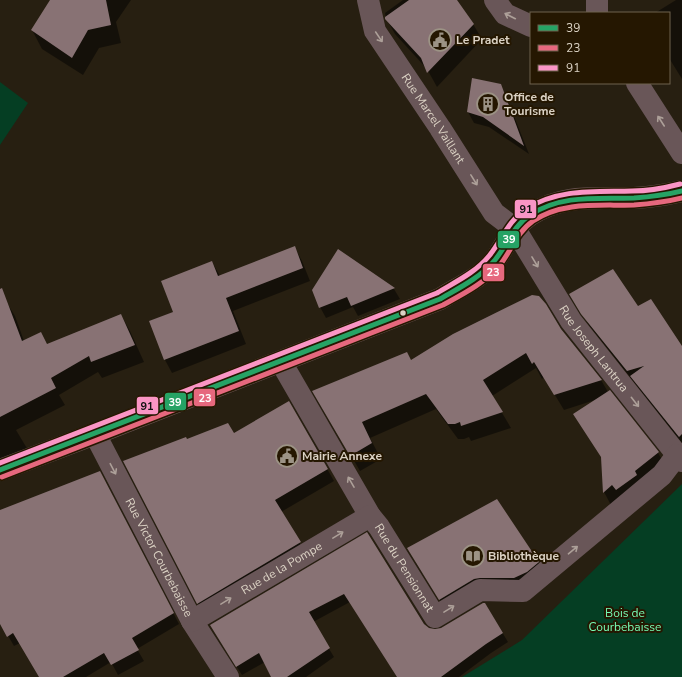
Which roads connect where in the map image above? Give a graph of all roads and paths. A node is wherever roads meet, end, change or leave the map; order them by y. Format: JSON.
{"nodes":[{"id":1,"x":368,"y":0,"type":"edge"},
{"id":2,"x":495,"y":0,"type":"edge"},
{"id":3,"x":597,"y":0,"type":"edge"},
{"id":4,"x":597,"y":12,"type":"edge"},
{"id":5,"x":530,"y":26,"type":"edge"},
{"id":6,"x":638,"y":84,"type":"edge"},
{"id":7,"x":682,"y":154,"type":"edge"},
{"id":8,"x":673,"y":193,"type":"edge"},
{"id":9,"x":515,"y":229,"type":"junction"},
{"id":10,"x":281,"y":362,"type":"junction"},
{"id":11,"x":95,"y":434,"type":"junction"},
{"id":12,"x":680,"y":461,"type":"edge"},
{"id":13,"x":0,"y":470,"type":"edge"},
{"id":14,"x":370,"y":516,"type":"junction"},
{"id":15,"x":192,"y":621,"type":"junction"},
{"id":16,"x":228,"y":677,"type":"edge"}],
"edges":[{"from":1,"to":9,"type":"street","name":"Rue Marcel Vaillant","one_way":true},
{"from":5,"to":2,"type":"street","one_way":true},
{"from":3,"to":4,"type":"street"},
{"from":7,"to":6,"type":"street","one_way":true},
{"from":8,"to":9,"type":"main road"},
{"from":9,"to":10,"type":"main road"},
{"from":9,"to":12,"type":"street","name":"Rue Joseph Lantrua","one_way":true},
{"from":10,"to":11,"type":"main road"},
{"from":14,"to":10,"type":"street","name":"Rue du Pensionnat","one_way":true},
{"from":11,"to":13,"type":"main road"},
{"from":11,"to":15,"type":"street","name":"Rue Victor Courbebaisse","one_way":true},
{"from":14,"to":12,"type":"street","name":"Rue du Pensionnat","one_way":true},
{"from":15,"to":14,"type":"street","name":"Rue de la Pompe","one_way":true},
{"from":15,"to":16,"type":"street","name":"Rue Victor Courbebaisse"}]}
